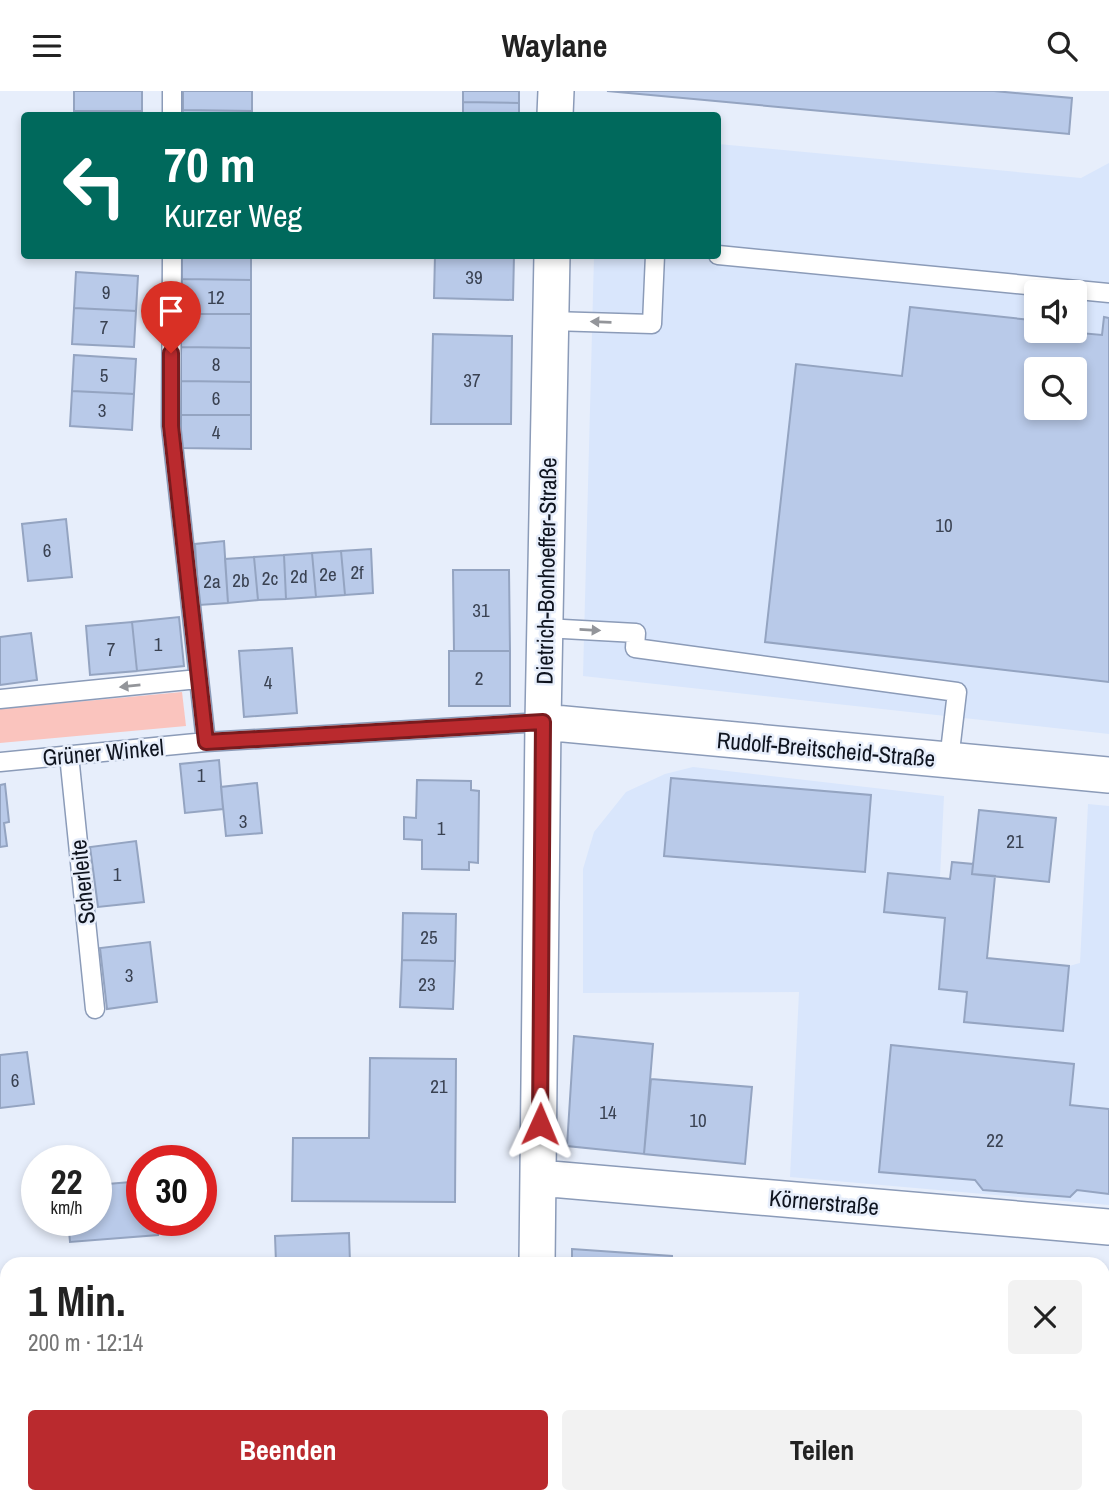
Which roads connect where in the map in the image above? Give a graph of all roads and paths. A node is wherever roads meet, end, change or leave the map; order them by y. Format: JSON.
{"nodes":[{"id":1,"x":172,"y":91,"type":"edge"},
{"id":2,"x":556,"y":91,"type":"edge"},
{"id":3,"x":172,"y":112,"type":"edge"},
{"id":4,"x":555,"y":112,"type":"edge"},
{"id":5,"x":721,"y":255,"type":"edge"},
{"id":6,"x":172,"y":259,"type":"edge"},
{"id":7,"x":552,"y":259,"type":"edge"},
{"id":8,"x":655,"y":259,"type":"edge"},
{"id":9,"x":1109,"y":293,"type":"edge"},
{"id":10,"x":551,"y":321,"type":"junction"},
{"id":11,"x":545,"y":628,"type":"junction"},
{"id":12,"x":198,"y":679,"type":"junction"},
{"id":13,"x":0,"y":699,"type":"edge"},
{"id":14,"x":543,"y":722,"type":"junction"},
{"id":15,"x":206,"y":742,"type":"junction"},
{"id":16,"x":69,"y":755,"type":"junction"},
{"id":17,"x":948,"y":760,"type":"junction"},
{"id":18,"x":0,"y":762,"type":"edge"},
{"id":19,"x":1109,"y":775,"type":"edge"},
{"id":20,"x":95,"y":1009,"type":"dead end"},
{"id":21,"x":539,"y":1178,"type":"junction"},
{"id":22,"x":1109,"y":1227,"type":"edge"},
{"id":23,"x":537,"y":1257,"type":"edge"}],
"edges":[{"from":1,"to":3,"type":"lane"},
{"from":2,"to":4,"type":"street"},
{"from":5,"to":9,"type":"lane"},
{"from":6,"to":12,"type":"lane"},
{"from":7,"to":10,"type":"street","name":"Dietrich-Bonhoeffer-Straße"},
{"from":8,"to":10,"type":"lane","one_way":true},
{"from":10,"to":11,"type":"street","name":"Dietrich-Bonhoeffer-Straße"},
{"from":11,"to":14,"type":"street","name":"Dietrich-Bonhoeffer-Straße"},
{"from":11,"to":17,"type":"lane","one_way":true},
{"from":12,"to":13,"type":"lane","one_way":true},
{"from":12,"to":15,"type":"lane"},
{"from":14,"to":15,"type":"lane","name":"Grüner Winkel"},
{"from":14,"to":17,"type":"street","name":"Rudolf-Breitscheid-Straße"},
{"from":14,"to":21,"type":"street","name":"Dietrich-Bonhoeffer-Straße"},
{"from":15,"to":16,"type":"lane","name":"Grüner Winkel"},
{"from":16,"to":18,"type":"lane","name":"Grüner Winkel"},
{"from":16,"to":20,"type":"lane","name":"Scherleite"},
{"from":17,"to":19,"type":"street","name":"Rudolf-Breitscheid-Straße"},
{"from":21,"to":22,"type":"street","name":"Körnerstraße"},
{"from":21,"to":23,"type":"street","name":"Dietrich-Bonhoeffer-Straße"}]}
